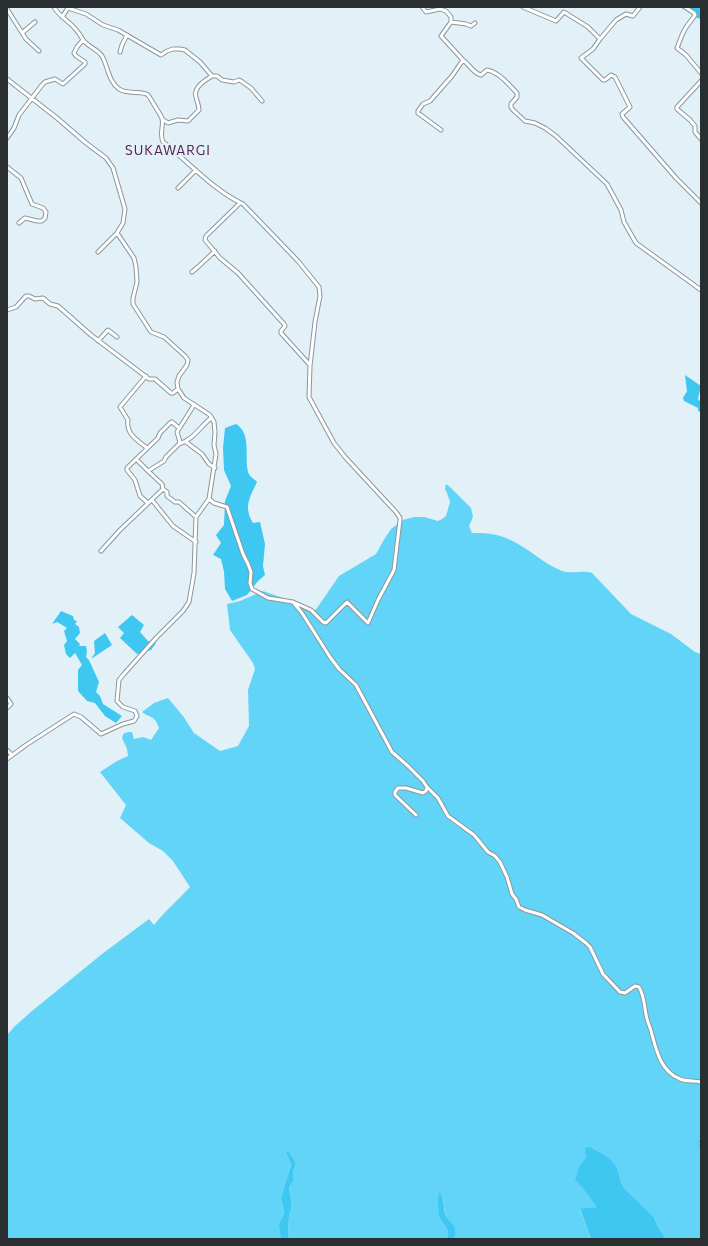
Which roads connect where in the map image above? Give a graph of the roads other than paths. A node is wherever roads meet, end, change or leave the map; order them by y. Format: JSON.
{"nodes":[{"id":1,"x":54,"y":7,"type":"edge"},
{"id":2,"x":68,"y":7,"type":"edge"},
{"id":3,"x":422,"y":7,"type":"edge"},
{"id":4,"x":523,"y":7,"type":"edge"},
{"id":5,"x":640,"y":7,"type":"edge"},
{"id":6,"x":685,"y":7,"type":"edge"},
{"id":7,"x":7,"y":9,"type":"edge"},
{"id":8,"x":62,"y":17,"type":"junction"},
{"id":9,"x":36,"y":22,"type":"dead end"},
{"id":10,"x":451,"y":22,"type":"junction"},
{"id":11,"x":475,"y":22,"type":"dead end"},
{"id":12,"x":22,"y":33,"type":"junction"},
{"id":13,"x":127,"y":35,"type":"junction"},
{"id":14,"x":600,"y":39,"type":"junction"},
{"id":15,"x":83,"y":40,"type":"junction"},
{"id":16,"x":39,"y":51,"type":"dead end"},
{"id":17,"x":120,"y":52,"type":"dead end"},
{"id":18,"x":463,"y":60,"type":"junction"},
{"id":19,"x":701,"y":73,"type":"edge"},
{"id":20,"x":212,"y":76,"type":"junction"},
{"id":21,"x":7,"y":79,"type":"edge"},
{"id":22,"x":701,"y":81,"type":"edge"},
{"id":23,"x":32,"y":98,"type":"junction"},
{"id":24,"x":262,"y":101,"type":"dead end"},
{"id":25,"x":162,"y":119,"type":"junction"},
{"id":26,"x":441,"y":130,"type":"dead end"},
{"id":27,"x":7,"y":138,"type":"edge"},
{"id":28,"x":701,"y":139,"type":"edge"},
{"id":29,"x":7,"y":167,"type":"edge"},
{"id":30,"x":196,"y":170,"type":"junction"},
{"id":31,"x":178,"y":188,"type":"dead end"},
{"id":32,"x":240,"y":203,"type":"junction"},
{"id":33,"x":701,"y":203,"type":"edge"},
{"id":34,"x":19,"y":223,"type":"dead end"},
{"id":35,"x":117,"y":233,"type":"junction"},
{"id":36,"x":215,"y":251,"type":"junction"},
{"id":37,"x":98,"y":252,"type":"dead end"},
{"id":38,"x":192,"y":272,"type":"dead end"},
{"id":39,"x":701,"y":290,"type":"edge"},
{"id":40,"x":7,"y":310,"type":"edge"},
{"id":41,"x":116,"y":337,"type":"dead end"},
{"id":42,"x":98,"y":341,"type":"junction"},
{"id":43,"x":310,"y":365,"type":"junction"},
{"id":44,"x":146,"y":376,"type":"junction"},
{"id":45,"x":178,"y":389,"type":"junction"},
{"id":46,"x":194,"y":405,"type":"junction"},
{"id":47,"x":211,"y":418,"type":"junction"},
{"id":48,"x":178,"y":428,"type":"junction"},
{"id":49,"x":186,"y":442,"type":"junction"},
{"id":50,"x":180,"y":444,"type":"junction"},
{"id":51,"x":148,"y":448,"type":"junction"},
{"id":52,"x":136,"y":459,"type":"junction"},
{"id":53,"x":215,"y":468,"type":"junction"},
{"id":54,"x":148,"y":471,"type":"junction"},
{"id":55,"x":163,"y":488,"type":"junction"},
{"id":56,"x":209,"y":499,"type":"junction"},
{"id":57,"x":152,"y":500,"type":"junction"},
{"id":58,"x":148,"y":504,"type":"junction"},
{"id":59,"x":196,"y":517,"type":"junction"},
{"id":60,"x":196,"y":542,"type":"junction"},
{"id":61,"x":101,"y":550,"type":"dead end"},
{"id":62,"x":293,"y":602,"type":"junction"},
{"id":63,"x":7,"y":698,"type":"edge"},
{"id":64,"x":7,"y":708,"type":"edge"},
{"id":65,"x":7,"y":750,"type":"edge"},
{"id":66,"x":12,"y":756,"type":"junction"},
{"id":67,"x":7,"y":759,"type":"edge"},
{"id":68,"x":427,"y":787,"type":"junction"},
{"id":69,"x":416,"y":815,"type":"dead end"},
{"id":70,"x":701,"y":1082,"type":"edge"}],
"edges":[{"from":1,"to":8,"type":"street"},
{"from":2,"to":8,"type":"street"},
{"from":2,"to":13,"type":"street"},
{"from":3,"to":10,"type":"street"},
{"from":4,"to":14,"type":"street"},
{"from":5,"to":14,"type":"street"},
{"from":6,"to":19,"type":"street"},
{"from":7,"to":12,"type":"street"},
{"from":8,"to":15,"type":"street"},
{"from":9,"to":12,"type":"street"},
{"from":10,"to":11,"type":"street"},
{"from":10,"to":18,"type":"street"},
{"from":12,"to":16,"type":"street"},
{"from":13,"to":17,"type":"street"},
{"from":13,"to":20,"type":"street"},
{"from":14,"to":33,"type":"street"},
{"from":15,"to":23,"type":"street"},
{"from":15,"to":25,"type":"street"},
{"from":18,"to":26,"type":"street"},
{"from":18,"to":39,"type":"street"},
{"from":20,"to":24,"type":"street"},
{"from":20,"to":25,"type":"street"},
{"from":21,"to":23,"type":"street"},
{"from":22,"to":28,"type":"street"},
{"from":23,"to":27,"type":"street"},
{"from":23,"to":35,"type":"street"},
{"from":25,"to":30,"type":"street"},
{"from":29,"to":34,"type":"street"},
{"from":30,"to":31,"type":"street"},
{"from":30,"to":32,"type":"street"},
{"from":32,"to":36,"type":"street"},
{"from":32,"to":43,"type":"street"},
{"from":35,"to":37,"type":"street"},
{"from":35,"to":45,"type":"street"},
{"from":36,"to":38,"type":"street"},
{"from":36,"to":43,"type":"street"},
{"from":40,"to":42,"type":"street"},
{"from":41,"to":42,"type":"street"},
{"from":42,"to":44,"type":"street"},
{"from":43,"to":62,"type":"street"},
{"from":44,"to":45,"type":"street"},
{"from":44,"to":51,"type":"street"},
{"from":45,"to":46,"type":"street"},
{"from":46,"to":47,"type":"street"},
{"from":46,"to":48,"type":"street"},
{"from":47,"to":49,"type":"street"},
{"from":47,"to":53,"type":"street"},
{"from":48,"to":50,"type":"street"},
{"from":48,"to":51,"type":"street"},
{"from":49,"to":50,"type":"street"},
{"from":49,"to":53,"type":"street"},
{"from":50,"to":54,"type":"street"},
{"from":51,"to":52,"type":"street"},
{"from":52,"to":54,"type":"street"},
{"from":52,"to":58,"type":"street"},
{"from":53,"to":56,"type":"street"},
{"from":54,"to":55,"type":"street"},
{"from":55,"to":57,"type":"street"},
{"from":55,"to":59,"type":"street"},
{"from":56,"to":59,"type":"street"},
{"from":56,"to":62,"type":"street"},
{"from":57,"to":58,"type":"street"},
{"from":57,"to":60,"type":"street"},
{"from":58,"to":61,"type":"street"},
{"from":59,"to":60,"type":"street"},
{"from":60,"to":66,"type":"street"},
{"from":62,"to":68,"type":"street"},
{"from":63,"to":64,"type":"street"},
{"from":65,"to":66,"type":"street"},
{"from":66,"to":67,"type":"street"},
{"from":68,"to":69,"type":"street"},
{"from":68,"to":70,"type":"street"}]}
